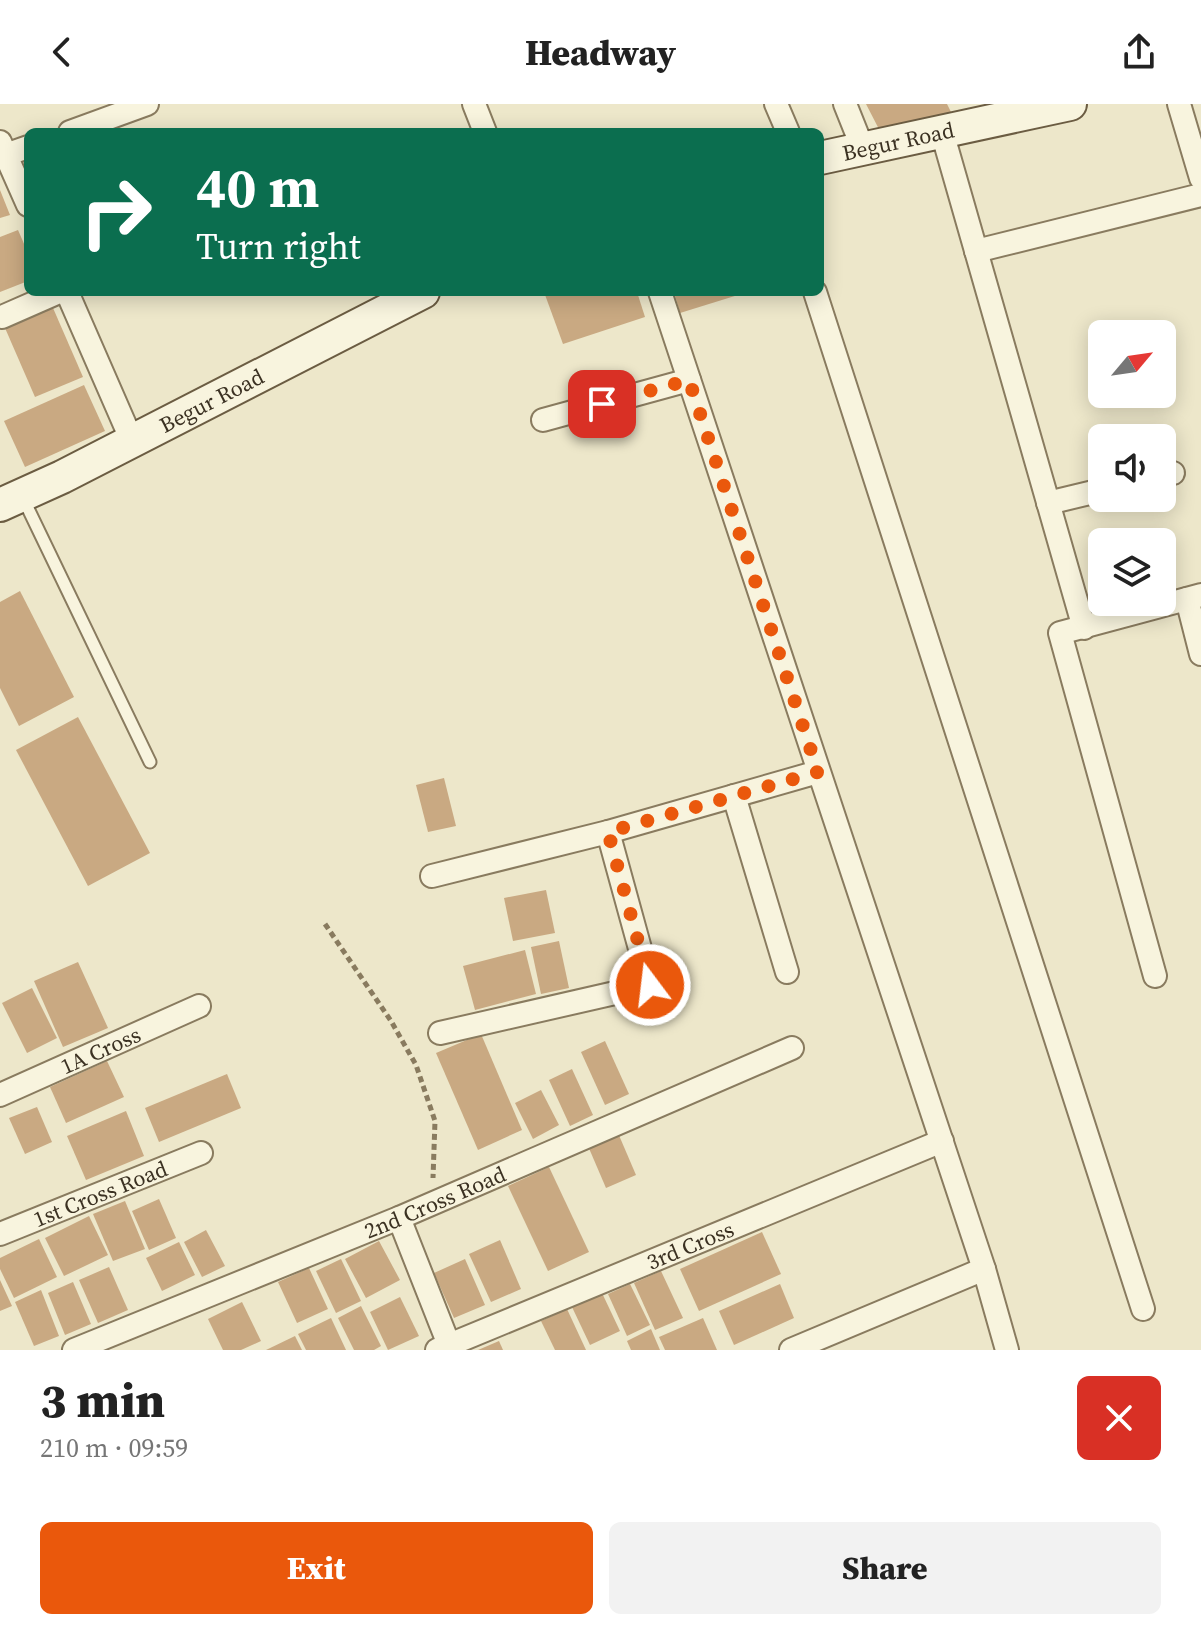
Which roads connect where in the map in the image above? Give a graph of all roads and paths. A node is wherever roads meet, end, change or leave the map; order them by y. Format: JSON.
{"nodes":[{"id":1,"x":147,"y":104,"type":"edge"},
{"id":2,"x":474,"y":104,"type":"edge"},
{"id":3,"x":776,"y":104,"type":"edge"},
{"id":4,"x":845,"y":104,"type":"edge"},
{"id":5,"x":1070,"y":104,"type":"edge"},
{"id":6,"x":1179,"y":104,"type":"edge"},
{"id":7,"x":81,"y":128,"type":"edge"},
{"id":8,"x":483,"y":128,"type":"edge"},
{"id":9,"x":786,"y":128,"type":"edge"},
{"id":10,"x":942,"y":132,"type":"junction"},
{"id":11,"x":24,"y":148,"type":"edge"},
{"id":12,"x":863,"y":149,"type":"junction"},
{"id":13,"x":2,"y":151,"type":"edge"},
{"id":14,"x":824,"y":157,"type":"edge"},
{"id":15,"x":1201,"y":178,"type":"edge"},
{"id":16,"x":1201,"y":195,"type":"edge"},
{"id":17,"x":24,"y":197,"type":"edge"},
{"id":18,"x":976,"y":251,"type":"junction"},
{"id":19,"x":50,"y":296,"type":"edge"},
{"id":20,"x":69,"y":296,"type":"edge"},
{"id":21,"x":415,"y":296,"type":"edge"},
{"id":22,"x":661,"y":296,"type":"edge"},
{"id":23,"x":816,"y":296,"type":"edge"},
{"id":24,"x":2,"y":317,"type":"dead end"},
{"id":25,"x":689,"y":380,"type":"junction"},
{"id":26,"x":543,"y":420,"type":"dead end"},
{"id":27,"x":132,"y":441,"type":"junction"},
{"id":28,"x":1088,"y":493,"type":"edge"},
{"id":29,"x":11,"y":501,"type":"edge"},
{"id":30,"x":1048,"y":503,"type":"junction"},
{"id":31,"x":1194,"y":597,"type":"edge"},
{"id":32,"x":1084,"y":628,"type":"junction"},
{"id":33,"x":1201,"y":654,"type":"edge"},
{"id":34,"x":150,"y":762,"type":"dead end"},
{"id":35,"x":818,"y":772,"type":"junction"},
{"id":36,"x":734,"y":796,"type":"junction"},
{"id":37,"x":608,"y":832,"type":"junction"},
{"id":38,"x":432,"y":876,"type":"dead end"},
{"id":39,"x":325,"y":924,"type":"dead end"},
{"id":40,"x":787,"y":972,"type":"dead end"},
{"id":41,"x":1155,"y":976,"type":"dead end"},
{"id":42,"x":199,"y":1006,"type":"dead end"},
{"id":43,"x":440,"y":1033,"type":"dead end"},
{"id":44,"x":792,"y":1048,"type":"dead end"},
{"id":45,"x":0,"y":1095,"type":"edge"},
{"id":46,"x":942,"y":1141,"type":"junction"},
{"id":47,"x":201,"y":1153,"type":"dead end"},
{"id":48,"x":432,"y":1203,"type":"junction"},
{"id":49,"x":399,"y":1218,"type":"junction"},
{"id":50,"x":0,"y":1234,"type":"edge"},
{"id":51,"x":984,"y":1269,"type":"junction"},
{"id":52,"x":1143,"y":1309,"type":"dead end"},
{"id":53,"x":446,"y":1348,"type":"edge"},
{"id":54,"x":74,"y":1350,"type":"edge"},
{"id":55,"x":791,"y":1350,"type":"edge"},
{"id":56,"x":1007,"y":1350,"type":"edge"}],
"edges":[{"from":1,"to":7,"type":"street"},
{"from":2,"to":8,"type":"street"},
{"from":3,"to":9,"type":"street"},
{"from":4,"to":12,"type":"street"},
{"from":5,"to":10,"type":"main road","name":"Begur Road"},
{"from":6,"to":15,"type":"street"},
{"from":10,"to":12,"type":"main road","name":"Begur Road"},
{"from":10,"to":18,"type":"street"},
{"from":11,"to":13,"type":"street"},
{"from":12,"to":14,"type":"main road","name":"Begur Road"},
{"from":13,"to":17,"type":"street"},
{"from":16,"to":18,"type":"street"},
{"from":18,"to":30,"type":"street"},
{"from":19,"to":24,"type":"street"},
{"from":20,"to":27,"type":"street"},
{"from":21,"to":27,"type":"main road","name":"Begur Road"},
{"from":22,"to":25,"type":"street"},
{"from":23,"to":52,"type":"street"},
{"from":25,"to":26,"type":"street"},
{"from":25,"to":35,"type":"street"},
{"from":27,"to":29,"type":"main road","name":"Begur Road"},
{"from":28,"to":30,"type":"street"},
{"from":29,"to":34,"type":"lane"},
{"from":30,"to":32,"type":"street"},
{"from":31,"to":32,"type":"street"},
{"from":31,"to":33,"type":"street"},
{"from":32,"to":41,"type":"street"},
{"from":35,"to":36,"type":"street"},
{"from":35,"to":46,"type":"street"},
{"from":36,"to":37,"type":"street"},
{"from":36,"to":40,"type":"street"},
{"from":37,"to":38,"type":"street"},
{"from":37,"to":43,"type":"street"},
{"from":39,"to":48,"type":"path"},
{"from":42,"to":45,"type":"street","name":"1A Cross"},
{"from":44,"to":48,"type":"street","name":"2nd Cross Road"},
{"from":46,"to":51,"type":"street"},
{"from":46,"to":53,"type":"street","name":"3rd Cross"},
{"from":47,"to":50,"type":"street","name":"1st Cross Road"},
{"from":48,"to":49,"type":"street","name":"2nd Cross Road"},
{"from":49,"to":53,"type":"street"},
{"from":49,"to":54,"type":"street","name":"2nd Cross Road"},
{"from":51,"to":55,"type":"street"},
{"from":51,"to":56,"type":"street"}]}
